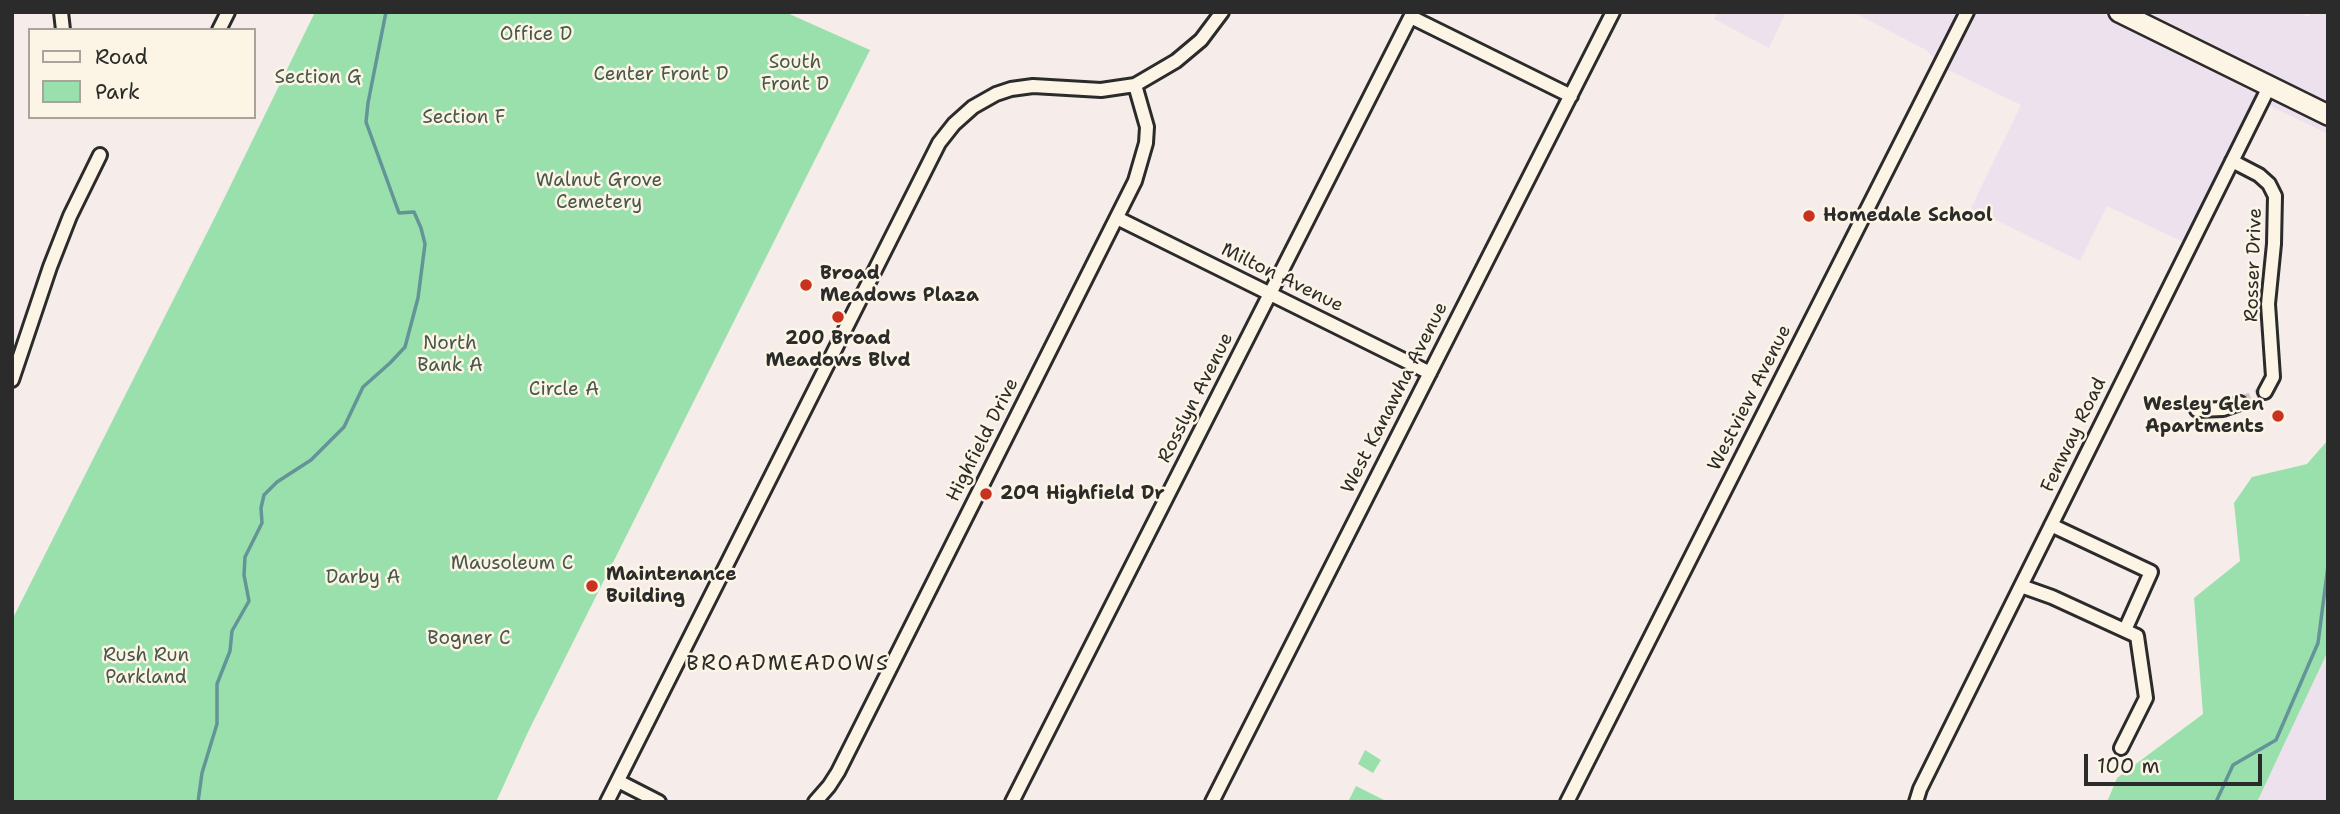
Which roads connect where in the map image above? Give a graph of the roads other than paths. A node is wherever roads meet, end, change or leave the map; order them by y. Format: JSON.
{"nodes":[{"id":1,"x":228,"y":12,"type":"edge"},
{"id":2,"x":1222,"y":12,"type":"edge"},
{"id":3,"x":1613,"y":12,"type":"edge"},
{"id":4,"x":1967,"y":12,"type":"edge"},
{"id":5,"x":2119,"y":12,"type":"edge"},
{"id":6,"x":1412,"y":14,"type":"edge"},
{"id":7,"x":220,"y":28,"type":"edge"},
{"id":8,"x":1135,"y":85,"type":"junction"},
{"id":9,"x":2269,"y":86,"type":"junction"},
{"id":10,"x":1570,"y":96,"type":"junction"},
{"id":11,"x":2328,"y":115,"type":"edge"},
{"id":12,"x":100,"y":155,"type":"dead end"},
{"id":13,"x":2232,"y":160,"type":"junction"},
{"id":14,"x":1117,"y":218,"type":"junction"},
{"id":15,"x":1270,"y":294,"type":"junction"},
{"id":16,"x":13,"y":373,"type":"edge"},
{"id":17,"x":1430,"y":373,"type":"junction"},
{"id":18,"x":2265,"y":392,"type":"dead end"},
{"id":19,"x":2240,"y":403,"type":"tunnel mouth"},
{"id":20,"x":2197,"y":410,"type":"dead end"},
{"id":21,"x":2051,"y":525,"type":"junction"},
{"id":22,"x":2021,"y":586,"type":"junction"},
{"id":23,"x":2125,"y":630,"type":"junction"},
{"id":24,"x":2121,"y":748,"type":"dead end"},
{"id":25,"x":618,"y":781,"type":"junction"},
{"id":26,"x":607,"y":802,"type":"edge"},
{"id":27,"x":659,"y":802,"type":"edge"},
{"id":28,"x":815,"y":802,"type":"edge"},
{"id":29,"x":1013,"y":802,"type":"edge"},
{"id":30,"x":1212,"y":802,"type":"edge"},
{"id":31,"x":1567,"y":802,"type":"edge"},
{"id":32,"x":1916,"y":802,"type":"edge"}],
"edges":[{"from":1,"to":7,"type":"street"},
{"from":2,"to":8,"type":"street"},
{"from":3,"to":10,"type":"street","name":"West Kanawha Avenue"},
{"from":4,"to":31,"type":"street","name":"Westview Avenue"},
{"from":5,"to":9,"type":"main road"},
{"from":6,"to":10,"type":"street"},
{"from":6,"to":15,"type":"street","name":"Rosslyn Avenue"},
{"from":8,"to":14,"type":"street","name":"Highfield Drive"},
{"from":8,"to":25,"type":"street"},
{"from":9,"to":11,"type":"main road"},
{"from":9,"to":13,"type":"street","name":"Fenway Road"},
{"from":10,"to":17,"type":"street","name":"West Kanawha Avenue"},
{"from":12,"to":16,"type":"street"},
{"from":13,"to":18,"type":"street","name":"Rosser Drive"},
{"from":13,"to":21,"type":"street","name":"Fenway Road"},
{"from":14,"to":15,"type":"street","name":"Milton Avenue"},
{"from":14,"to":28,"type":"street","name":"Highfield Drive"},
{"from":15,"to":17,"type":"street","name":"Milton Avenue"},
{"from":15,"to":29,"type":"street","name":"Rosslyn Avenue"},
{"from":17,"to":30,"type":"street","name":"West Kanawha Avenue"},
{"from":19,"to":20,"type":"street"},
{"from":21,"to":22,"type":"street","name":"Fenway Road"},
{"from":21,"to":23,"type":"street"},
{"from":22,"to":23,"type":"street"},
{"from":22,"to":32,"type":"street","name":"Fenway Road"},
{"from":23,"to":24,"type":"street"},
{"from":25,"to":26,"type":"street"},
{"from":25,"to":27,"type":"street"}]}
